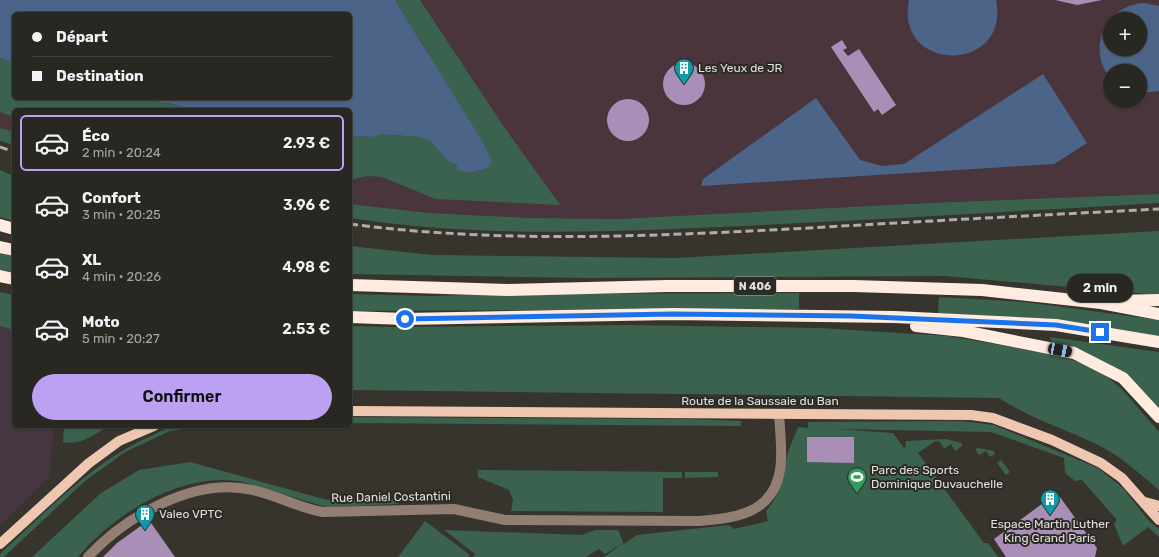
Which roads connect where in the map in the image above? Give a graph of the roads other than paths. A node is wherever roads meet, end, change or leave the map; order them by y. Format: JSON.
{"nodes":[{"id":1,"x":0,"y":225,"type":"edge"},
{"id":2,"x":12,"y":228,"type":"edge"},
{"id":3,"x":0,"y":248,"type":"edge"},
{"id":4,"x":12,"y":250,"type":"edge"},
{"id":5,"x":0,"y":276,"type":"edge"},
{"id":6,"x":12,"y":279,"type":"edge"},
{"id":7,"x":352,"y":285,"type":"edge"},
{"id":8,"x":1159,"y":300,"type":"edge"},
{"id":9,"x":1101,"y":302,"type":"junction"},
{"id":10,"x":1159,"y":314,"type":"edge"},
{"id":11,"x":352,"y":317,"type":"edge"},
{"id":12,"x":895,"y":317,"type":"junction"},
{"id":13,"x":1159,"y":342,"type":"edge"},
{"id":14,"x":352,"y":411,"type":"edge"},
{"id":15,"x":779,"y":414,"type":"junction"},
{"id":16,"x":1159,"y":417,"type":"edge"},
{"id":17,"x":149,"y":428,"type":"edge"},
{"id":18,"x":1145,"y":502,"type":"junction"},
{"id":19,"x":1159,"y":506,"type":"edge"},
{"id":20,"x":1159,"y":520,"type":"edge"},
{"id":21,"x":0,"y":544,"type":"edge"},
{"id":22,"x":88,"y":557,"type":"edge"}],
"edges":[{"from":1,"to":2,"type":"highway"},
{"from":3,"to":4,"type":"highway"},
{"from":5,"to":6,"type":"highway"},
{"from":7,"to":9,"type":"highway","number":"N 406"},
{"from":8,"to":9,"type":"highway"},
{"from":9,"to":10,"type":"highway","number":"N 406"},
{"from":11,"to":12,"type":"highway"},
{"from":12,"to":13,"type":"highway"},
{"from":12,"to":16,"type":"highway"},
{"from":14,"to":15,"type":"main road","name":"Route de la Saussaie du Ban"},
{"from":15,"to":18,"type":"main road","name":"Route de la Saussaie du Ban"},
{"from":15,"to":22,"type":"street","name":"Rue Daniel Costantini"},
{"from":17,"to":21,"type":"main road"},
{"from":18,"to":19,"type":"main road"},
{"from":18,"to":20,"type":"main road","name":"Route de la Saussaie du Ban"}]}
